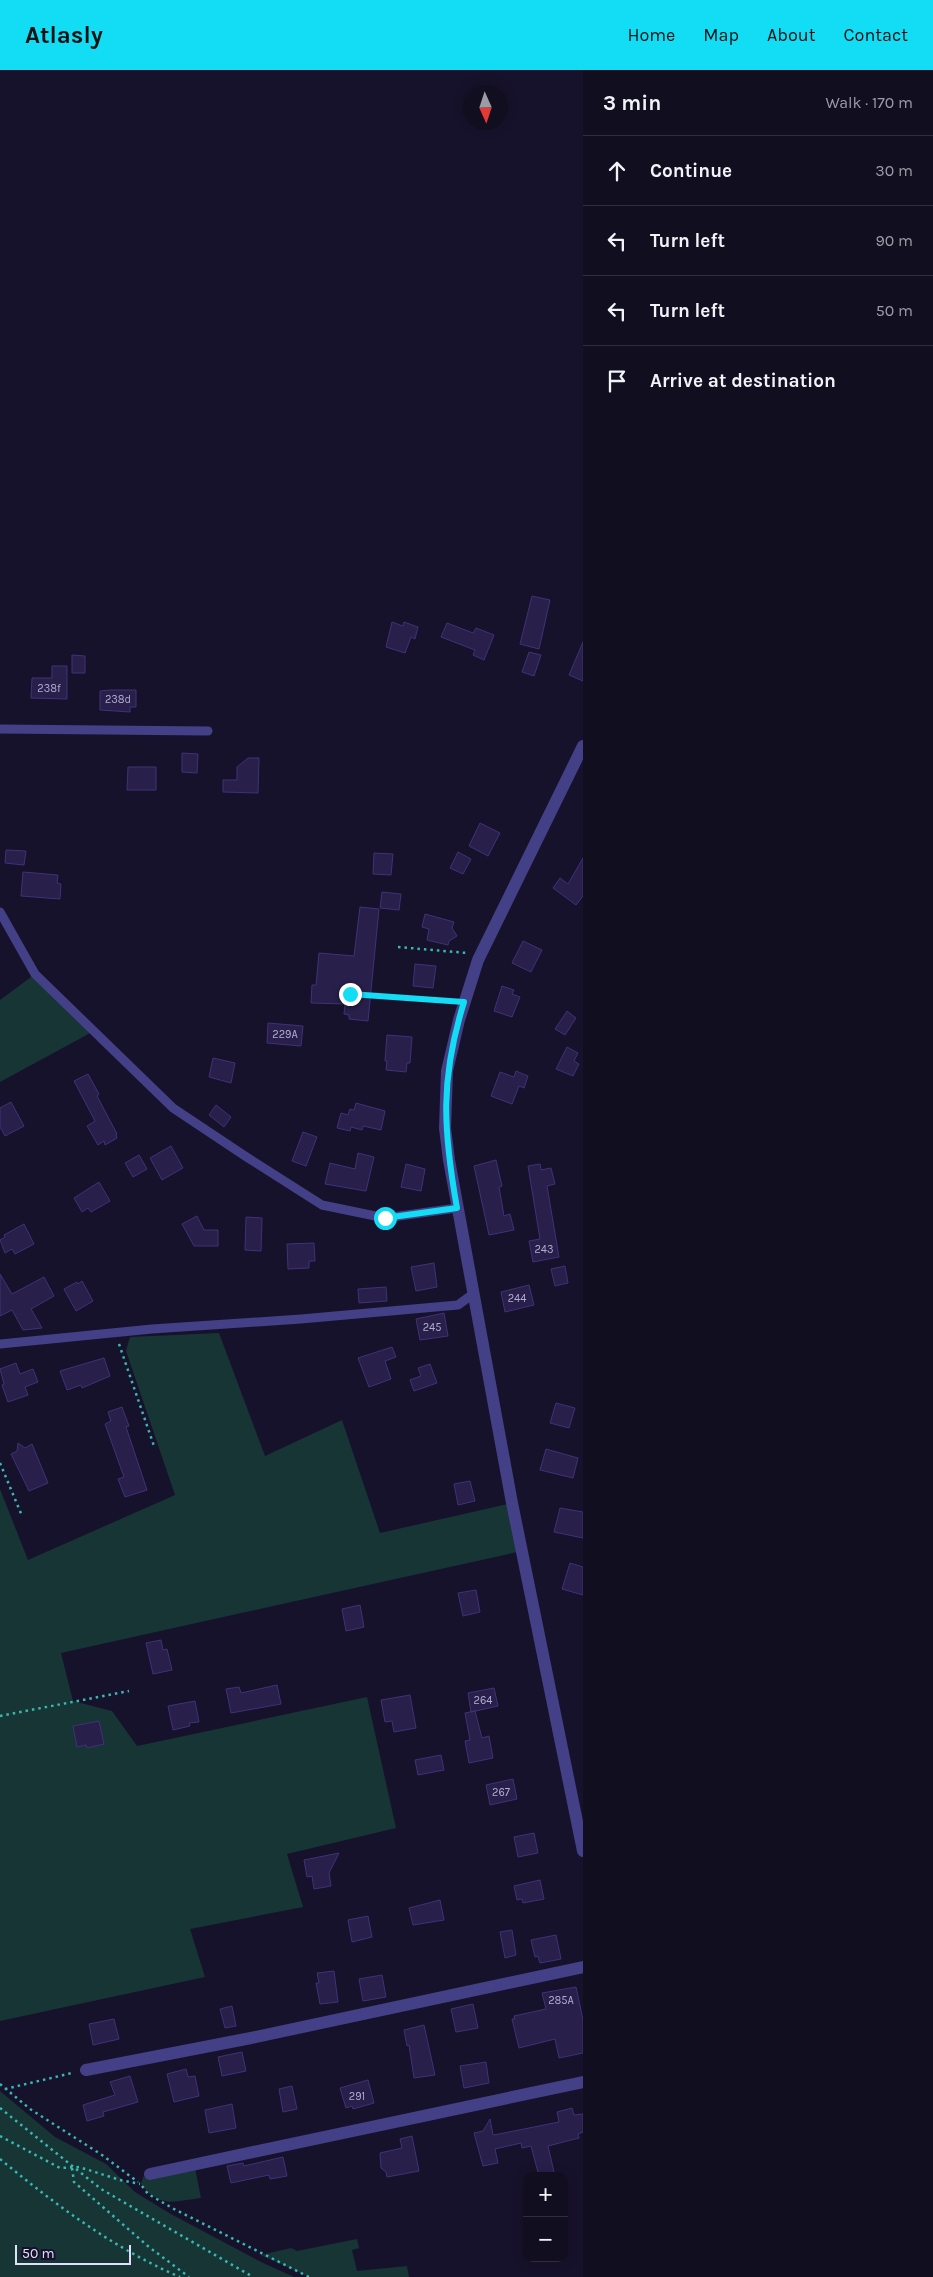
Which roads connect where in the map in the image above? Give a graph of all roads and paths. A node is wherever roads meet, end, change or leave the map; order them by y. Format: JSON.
{"nodes":[{"id":1,"x":0,"y":729,"type":"edge"},
{"id":2,"x":208,"y":731,"type":"dead end"},
{"id":3,"x":583,"y":746,"type":"edge"},
{"id":4,"x":0,"y":912,"type":"edge"},
{"id":5,"x":398,"y":947,"type":"dead end"},
{"id":6,"x":481,"y":954,"type":"junction"},
{"id":7,"x":350,"y":994,"type":"dead end"},
{"id":8,"x":464,"y":1002,"type":"junction"},
{"id":9,"x":457,"y":1208,"type":"junction"},
{"id":10,"x":473,"y":1294,"type":"junction"},
{"id":11,"x":115,"y":1333,"type":"junction"},
{"id":12,"x":0,"y":1344,"type":"edge"},
{"id":13,"x":154,"y":1446,"type":"dead end"},
{"id":14,"x":0,"y":1463,"type":"edge"},
{"id":15,"x":22,"y":1516,"type":"dead end"},
{"id":16,"x":129,"y":1691,"type":"dead end"},
{"id":17,"x":0,"y":1716,"type":"edge"},
{"id":18,"x":583,"y":1851,"type":"edge"},
{"id":19,"x":583,"y":1967,"type":"edge"},
{"id":20,"x":86,"y":2070,"type":"joint"},
{"id":21,"x":583,"y":2082,"type":"edge"},
{"id":22,"x":0,"y":2084,"type":"edge"},
{"id":23,"x":5,"y":2089,"type":"junction"},
{"id":24,"x":0,"y":2108,"type":"edge"},
{"id":25,"x":0,"y":2136,"type":"edge"},
{"id":26,"x":0,"y":2159,"type":"edge"},
{"id":27,"x":72,"y":2168,"type":"junction"},
{"id":28,"x":150,"y":2174,"type":"dead end"},
{"id":29,"x":141,"y":2184,"type":"junction"},
{"id":30,"x":180,"y":2277,"type":"edge"},
{"id":31,"x":189,"y":2277,"type":"edge"},
{"id":32,"x":253,"y":2277,"type":"edge"},
{"id":33,"x":309,"y":2277,"type":"edge"}],
"edges":[{"from":1,"to":2,"type":"lane"},
{"from":3,"to":6,"type":"street"},
{"from":4,"to":9,"type":"lane"},
{"from":5,"to":6,"type":"path"},
{"from":6,"to":8,"type":"street"},
{"from":7,"to":8,"type":"path"},
{"from":8,"to":9,"type":"street"},
{"from":9,"to":10,"type":"street"},
{"from":10,"to":11,"type":"lane"},
{"from":10,"to":18,"type":"street"},
{"from":11,"to":12,"type":"lane"},
{"from":11,"to":13,"type":"path"},
{"from":14,"to":15,"type":"path"},
{"from":16,"to":17,"type":"path"},
{"from":19,"to":20,"type":"street"},
{"from":20,"to":23,"type":"path"},
{"from":21,"to":28,"type":"street"},
{"from":22,"to":23,"type":"path"},
{"from":23,"to":29,"type":"path"},
{"from":24,"to":27,"type":"path"},
{"from":25,"to":27,"type":"path"},
{"from":26,"to":30,"type":"path"},
{"from":27,"to":29,"type":"path"},
{"from":27,"to":31,"type":"path"},
{"from":27,"to":32,"type":"path"},
{"from":29,"to":33,"type":"path"}]}
